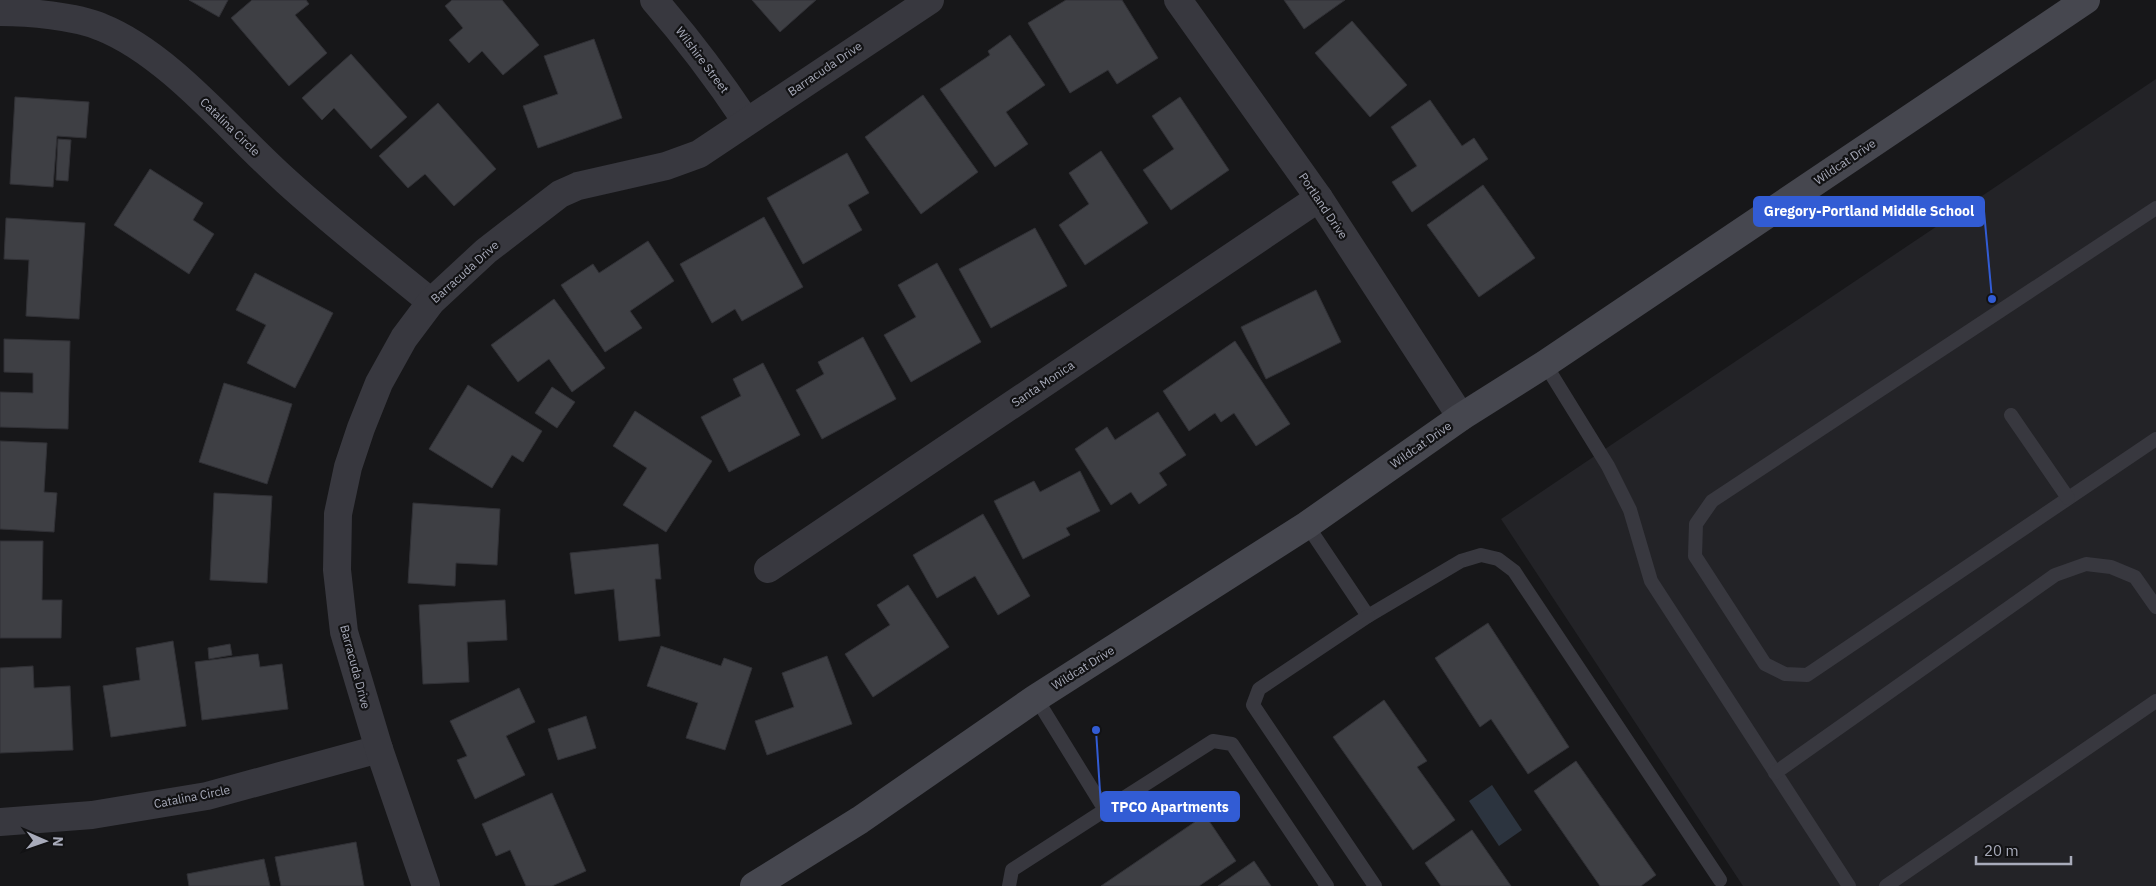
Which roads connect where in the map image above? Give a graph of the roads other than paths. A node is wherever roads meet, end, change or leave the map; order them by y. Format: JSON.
{"nodes":[{"id":1,"x":654,"y":0,"type":"edge"},
{"id":2,"x":930,"y":0,"type":"edge"},
{"id":3,"x":1178,"y":0,"type":"edge"},
{"id":4,"x":2086,"y":0,"type":"edge"},
{"id":5,"x":0,"y":12,"type":"edge"},
{"id":6,"x":746,"y":122,"type":"junction"},
{"id":7,"x":1318,"y":198,"type":"junction"},
{"id":8,"x":2156,"y":208,"type":"edge"},
{"id":9,"x":431,"y":302,"type":"junction"},
{"id":10,"x":1545,"y":364,"type":"junction"},
{"id":11,"x":2011,"y":415,"type":"dead end"},
{"id":12,"x":1461,"y":417,"type":"junction"},
{"id":13,"x":2156,"y":439,"type":"edge"},
{"id":14,"x":2068,"y":498,"type":"junction"},
{"id":15,"x":1307,"y":525,"type":"junction"},
{"id":16,"x":768,"y":569,"type":"dead end"},
{"id":17,"x":2156,"y":607,"type":"edge"},
{"id":18,"x":1368,"y":616,"type":"junction"},
{"id":19,"x":1036,"y":698,"type":"junction"},
{"id":20,"x":2156,"y":701,"type":"edge"},
{"id":21,"x":379,"y":749,"type":"junction"},
{"id":22,"x":1775,"y":773,"type":"junction"},
{"id":23,"x":1105,"y":810,"type":"junction"},
{"id":24,"x":0,"y":822,"type":"edge"},
{"id":25,"x":1720,"y":880,"type":"dead end"},
{"id":26,"x":426,"y":886,"type":"edge"},
{"id":27,"x":754,"y":886,"type":"edge"},
{"id":28,"x":1009,"y":886,"type":"edge"},
{"id":29,"x":1327,"y":886,"type":"edge"},
{"id":30,"x":1375,"y":886,"type":"edge"},
{"id":31,"x":1849,"y":886,"type":"edge"},
{"id":32,"x":1886,"y":886,"type":"edge"}],
"edges":[{"from":1,"to":6,"type":"street","name":"Wilshire Street"},
{"from":2,"to":6,"type":"street","name":"Barracuda Drive"},
{"from":3,"to":7,"type":"street","name":"Portland Drive"},
{"from":4,"to":10,"type":"main road","name":"Wildcat Drive"},
{"from":5,"to":9,"type":"street","name":"Catalina Circle"},
{"from":6,"to":9,"type":"street","name":"Barracuda Drive"},
{"from":7,"to":12,"type":"street","name":"Portland Drive"},
{"from":7,"to":16,"type":"street","name":"Santa Monica"},
{"from":8,"to":14,"type":"lane"},
{"from":9,"to":21,"type":"street","name":"Barracuda Drive"},
{"from":10,"to":12,"type":"main road","name":"Wildcat Drive"},
{"from":10,"to":22,"type":"lane"},
{"from":11,"to":14,"type":"lane"},
{"from":12,"to":15,"type":"main road","name":"Wildcat Drive"},
{"from":13,"to":14,"type":"lane"},
{"from":15,"to":18,"type":"lane"},
{"from":15,"to":19,"type":"main road","name":"Wildcat Drive"},
{"from":17,"to":22,"type":"lane"},
{"from":18,"to":25,"type":"lane"},
{"from":18,"to":30,"type":"lane"},
{"from":19,"to":23,"type":"lane"},
{"from":19,"to":27,"type":"main road","name":"Wildcat Drive"},
{"from":20,"to":32,"type":"lane"},
{"from":21,"to":24,"type":"street","name":"Catalina Circle"},
{"from":21,"to":26,"type":"street","name":"Barracuda Drive"},
{"from":22,"to":31,"type":"lane"},
{"from":23,"to":28,"type":"lane"},
{"from":23,"to":29,"type":"lane"}]}
